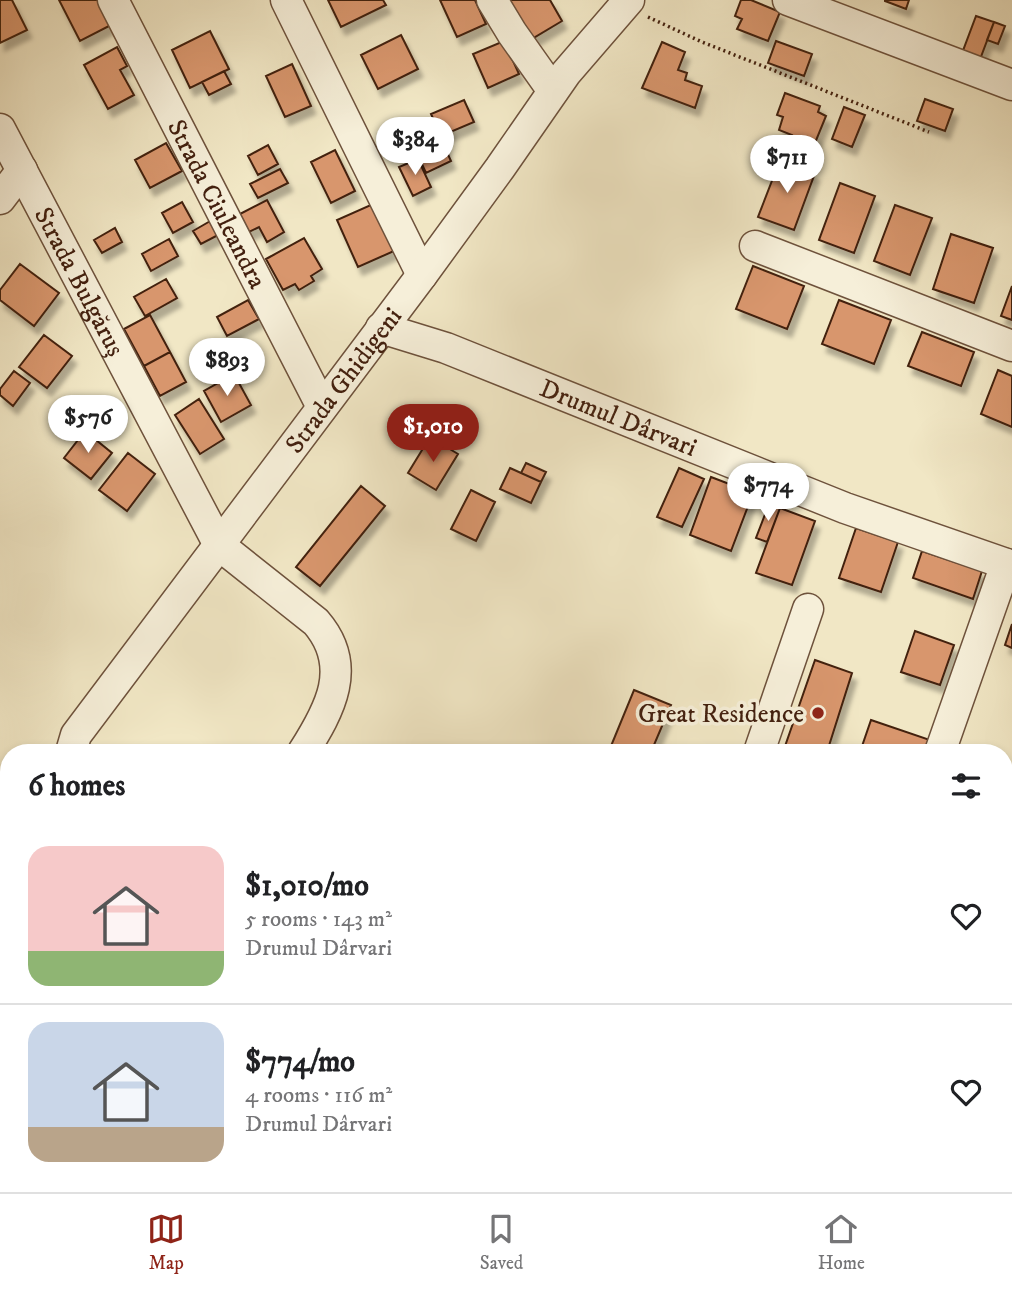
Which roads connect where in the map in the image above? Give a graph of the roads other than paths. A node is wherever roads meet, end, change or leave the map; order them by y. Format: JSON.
{"nodes":[{"id":1,"x":113,"y":0,"type":"edge"},
{"id":2,"x":286,"y":0,"type":"edge"},
{"id":3,"x":492,"y":0,"type":"edge"},
{"id":4,"x":788,"y":0,"type":"edge"},
{"id":5,"x":626,"y":3,"type":"edge"},
{"id":6,"x":1012,"y":85,"type":"edge"},
{"id":7,"x":553,"y":91,"type":"junction"},
{"id":8,"x":0,"y":129,"type":"edge"},
{"id":9,"x":22,"y":170,"type":"junction"},
{"id":10,"x":0,"y":200,"type":"edge"},
{"id":11,"x":755,"y":246,"type":"dead end"},
{"id":12,"x":422,"y":275,"type":"junction"},
{"id":13,"x":381,"y":328,"type":"junction"},
{"id":14,"x":1012,"y":346,"type":"edge"},
{"id":15,"x":322,"y":407,"type":"junction"},
{"id":16,"x":219,"y":545,"type":"junction"},
{"id":17,"x":1009,"y":565,"type":"edge"},
{"id":18,"x":808,"y":609,"type":"dead end"},
{"id":19,"x":73,"y":744,"type":"edge"},
{"id":20,"x":308,"y":744,"type":"edge"},
{"id":21,"x":762,"y":744,"type":"edge"},
{"id":22,"x":943,"y":744,"type":"edge"}],
"edges":[{"from":1,"to":15,"type":"street","name":"Strada Ciuleandra"},
{"from":2,"to":12,"type":"street"},
{"from":3,"to":7,"type":"street"},
{"from":4,"to":6,"type":"street"},
{"from":5,"to":7,"type":"street","name":"Strada Ghidigeni"},
{"from":7,"to":12,"type":"street","name":"Strada Ghidigeni"},
{"from":8,"to":9,"type":"street","name":"Strada Bulgăruș"},
{"from":9,"to":10,"type":"street"},
{"from":9,"to":16,"type":"street","name":"Strada Bulgăruș"},
{"from":11,"to":14,"type":"street"},
{"from":12,"to":13,"type":"street","name":"Strada Ghidigeni"},
{"from":13,"to":15,"type":"street","name":"Strada Ghidigeni"},
{"from":13,"to":17,"type":"street","name":"Drumul Dârvari"},
{"from":15,"to":16,"type":"street","name":"Strada Ghidigeni"},
{"from":16,"to":19,"type":"street","name":"Strada Ghidigeni"},
{"from":16,"to":20,"type":"street"},
{"from":17,"to":22,"type":"street"},
{"from":18,"to":21,"type":"street"}]}
